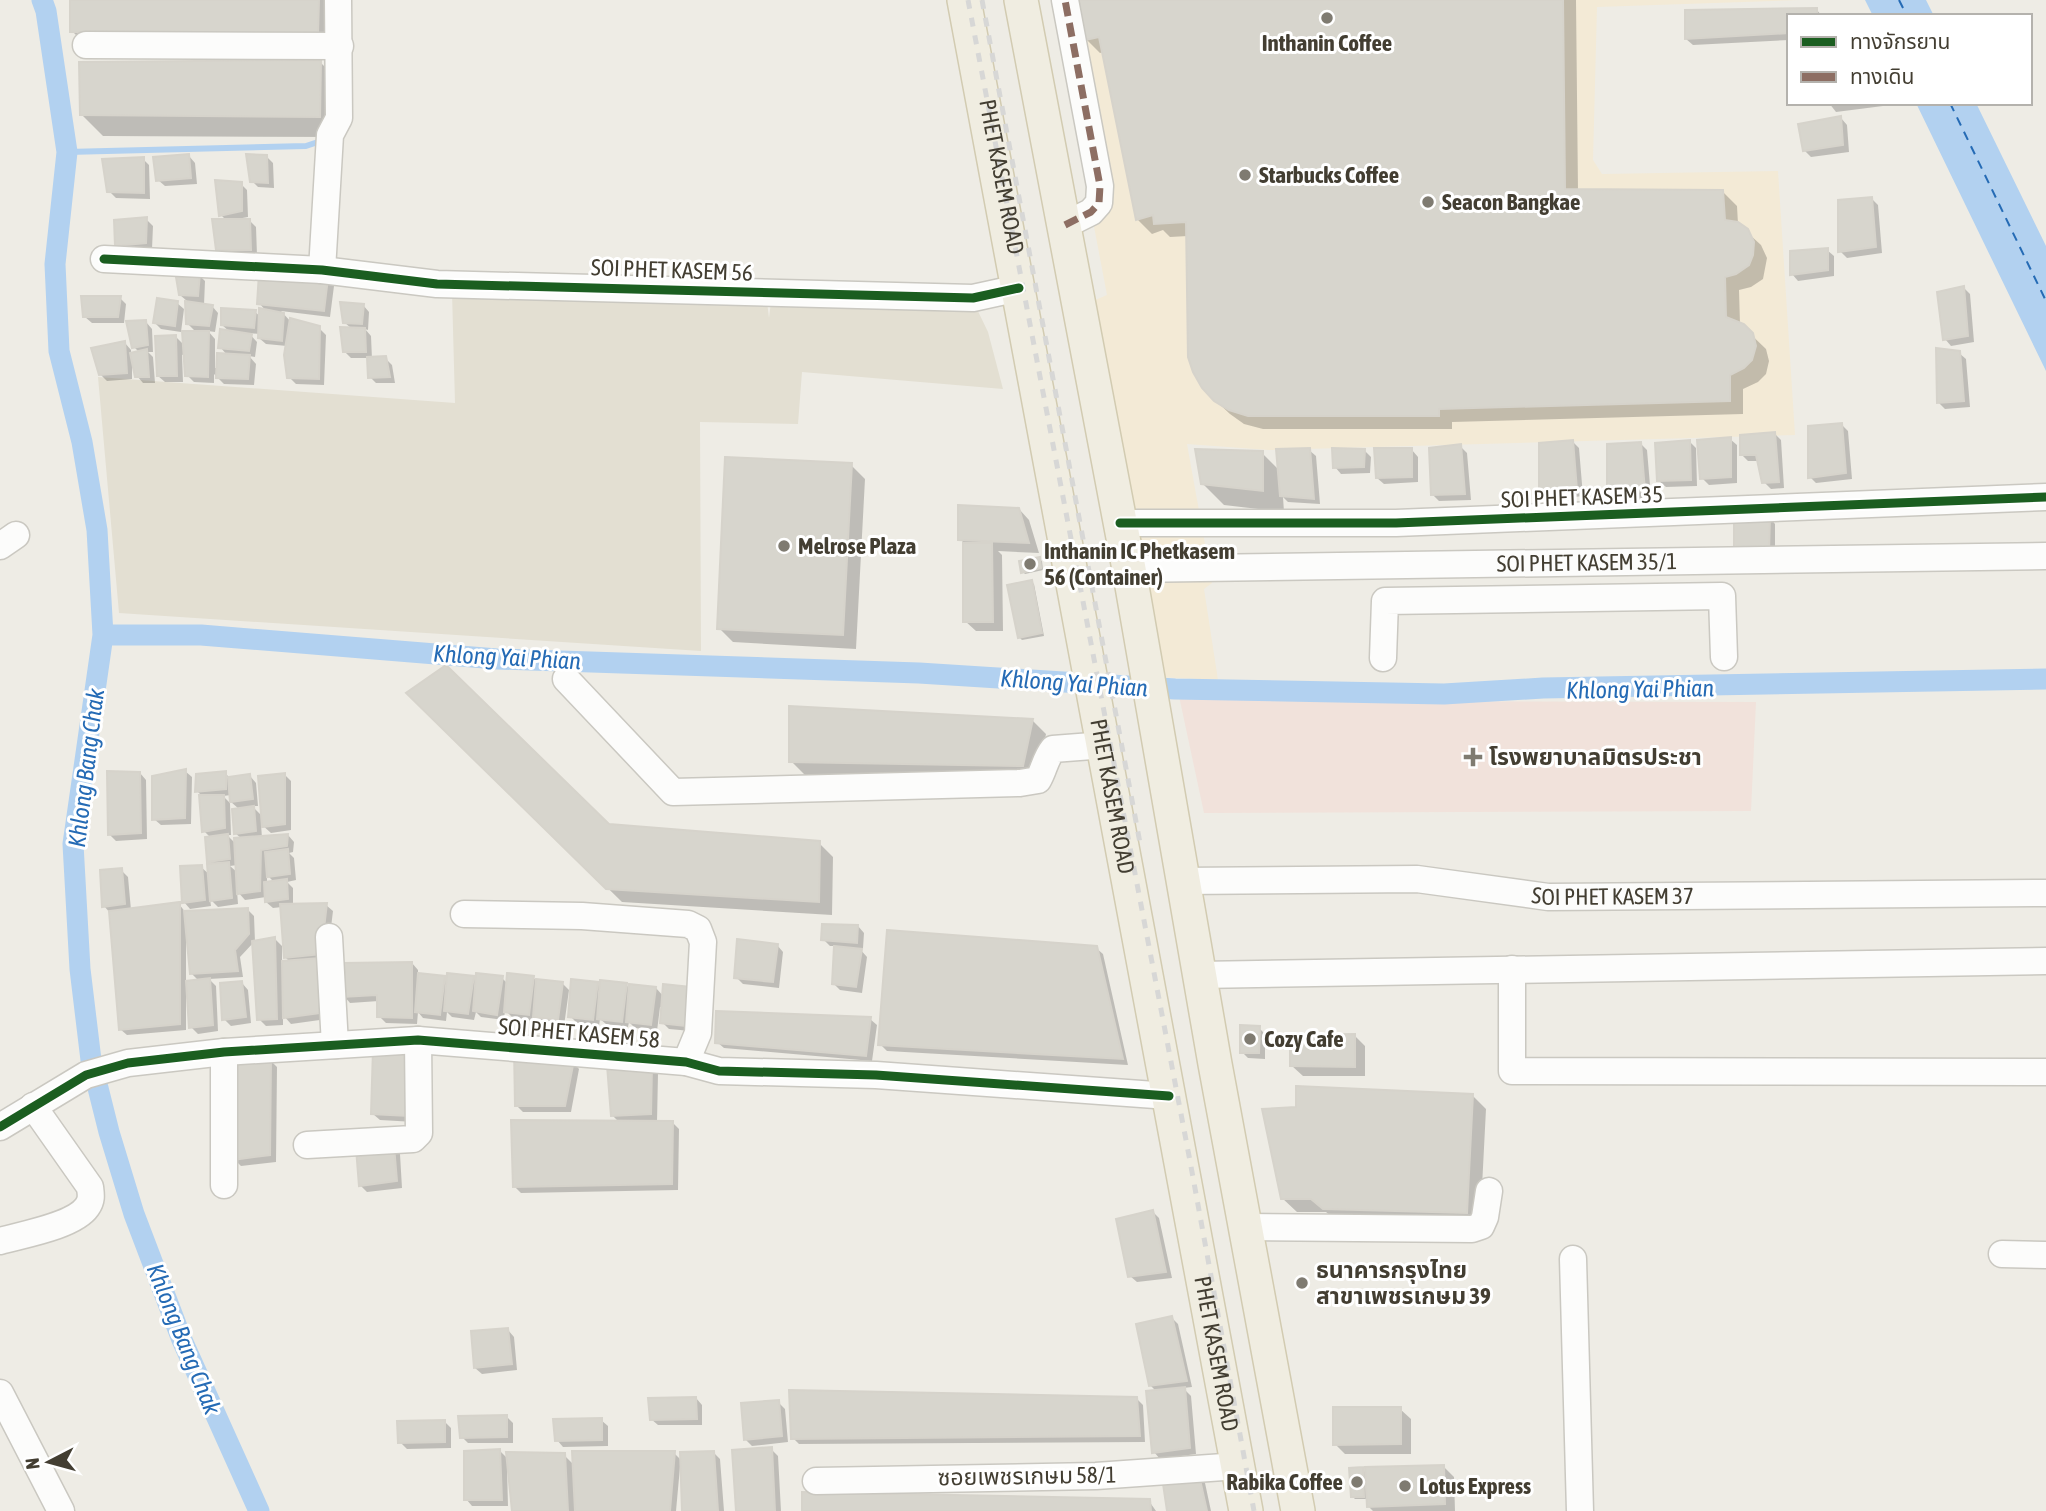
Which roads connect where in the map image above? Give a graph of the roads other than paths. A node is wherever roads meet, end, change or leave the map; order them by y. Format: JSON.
{"nodes":[{"id":1,"x":338,"y":0,"type":"edge"},
{"id":2,"x":964,"y":0,"type":"edge"},
{"id":3,"x":1021,"y":0,"type":"edge"},
{"id":4,"x":1065,"y":0,"type":"edge"},
{"id":5,"x":86,"y":45,"type":"dead end"},
{"id":6,"x":339,"y":46,"type":"junction"},
{"id":7,"x":1065,"y":225,"type":"junction"},
{"id":8,"x":104,"y":259,"type":"dead end"},
{"id":9,"x":322,"y":270,"type":"junction"},
{"id":10,"x":1019,"y":288,"type":"junction"},
{"id":11,"x":2046,"y":497,"type":"edge"},
{"id":12,"x":1120,"y":523,"type":"junction"},
{"id":13,"x":2046,"y":556,"type":"edge"},
{"id":14,"x":1402,"y":565,"type":"junction"},
{"id":15,"x":1129,"y":569,"type":"junction"},
{"id":16,"x":1403,"y":601,"type":"junction"},
{"id":17,"x":1724,"y":657,"type":"dead end"},
{"id":18,"x":1383,"y":658,"type":"dead end"},
{"id":19,"x":566,"y":679,"type":"dead end"},
{"id":20,"x":1105,"y":745,"type":"junction"},
{"id":21,"x":1182,"y":881,"type":"junction"},
{"id":22,"x":2046,"y":893,"type":"edge"},
{"id":23,"x":464,"y":914,"type":"dead end"},
{"id":24,"x":330,"y":937,"type":"dead end"},
{"id":25,"x":2046,"y":961,"type":"edge"},
{"id":26,"x":1512,"y":969,"type":"junction"},
{"id":27,"x":1199,"y":975,"type":"junction"},
{"id":28,"x":418,"y":1040,"type":"junction"},
{"id":29,"x":335,"y":1045,"type":"junction"},
{"id":30,"x":225,"y":1052,"type":"junction"},
{"id":31,"x":686,"y":1062,"type":"junction"},
{"id":32,"x":2046,"y":1072,"type":"edge"},
{"id":33,"x":1169,"y":1096,"type":"junction"},
{"id":34,"x":33,"y":1106,"type":"junction"},
{"id":35,"x":0,"y":1127,"type":"edge"},
{"id":36,"x":307,"y":1145,"type":"dead end"},
{"id":37,"x":1236,"y":1177,"type":"junction"},
{"id":38,"x":224,"y":1185,"type":"dead end"},
{"id":39,"x":1186,"y":1185,"type":"junction"},
{"id":40,"x":1489,"y":1191,"type":"dead end"},
{"id":41,"x":1244,"y":1219,"type":"junction"},
{"id":42,"x":1194,"y":1230,"type":"junction"},
{"id":43,"x":0,"y":1241,"type":"edge"},
{"id":44,"x":2003,"y":1254,"type":"dead end"},
{"id":45,"x":2046,"y":1255,"type":"edge"},
{"id":46,"x":1573,"y":1259,"type":"dead end"},
{"id":47,"x":0,"y":1393,"type":"edge"},
{"id":48,"x":1238,"y":1466,"type":"junction"},
{"id":49,"x":816,"y":1481,"type":"dead end"},
{"id":50,"x":58,"y":1510,"type":"edge"},
{"id":51,"x":1246,"y":1511,"type":"edge"},
{"id":52,"x":1298,"y":1511,"type":"edge"},
{"id":53,"x":1580,"y":1511,"type":"edge"}],
"edges":[{"from":1,"to":6,"type":"street"},
{"from":2,"to":10,"type":"main road","name":"PHET KASEM ROAD"},
{"from":3,"to":7,"type":"main road"},
{"from":4,"to":7,"type":"street"},
{"from":5,"to":6,"type":"street"},
{"from":6,"to":9,"type":"street"},
{"from":7,"to":12,"type":"main road"},
{"from":8,"to":9,"type":"street","name":"SOI PHET KASEM 56"},
{"from":9,"to":10,"type":"street","name":"SOI PHET KASEM 56"},
{"from":10,"to":20,"type":"main road","name":"PHET KASEM ROAD"},
{"from":11,"to":12,"type":"street","name":"SOI PHET KASEM 35"},
{"from":12,"to":15,"type":"main road"},
{"from":13,"to":14,"type":"street","name":"SOI PHET KASEM 35/1"},
{"from":14,"to":15,"type":"street","name":"SOI PHET KASEM 35/1"},
{"from":14,"to":16,"type":"street"},
{"from":15,"to":21,"type":"main road"},
{"from":16,"to":17,"type":"street"},
{"from":16,"to":18,"type":"street"},
{"from":19,"to":20,"type":"street"},
{"from":20,"to":33,"type":"main road","name":"PHET KASEM ROAD"},
{"from":21,"to":22,"type":"street","name":"SOI PHET KASEM 37"},
{"from":21,"to":27,"type":"main road"},
{"from":23,"to":31,"type":"street"},
{"from":24,"to":29,"type":"street"},
{"from":25,"to":26,"type":"street"},
{"from":26,"to":27,"type":"street"},
{"from":26,"to":32,"type":"street"},
{"from":27,"to":37,"type":"main road"},
{"from":28,"to":29,"type":"street","name":"SOI PHET KASEM 58"},
{"from":28,"to":31,"type":"street","name":"SOI PHET KASEM 58"},
{"from":28,"to":36,"type":"street"},
{"from":29,"to":30,"type":"street","name":"SOI PHET KASEM 58"},
{"from":30,"to":34,"type":"street","name":"SOI PHET KASEM 58"},
{"from":30,"to":38,"type":"street"},
{"from":31,"to":33,"type":"street","name":"SOI PHET KASEM 58"},
{"from":33,"to":39,"type":"main road","name":"PHET KASEM ROAD"},
{"from":34,"to":35,"type":"street","name":"SOI PHET KASEM 58"},
{"from":34,"to":43,"type":"street"},
{"from":37,"to":39,"type":"main road"},
{"from":37,"to":41,"type":"main road"},
{"from":39,"to":42,"type":"main road","name":"PHET KASEM ROAD"},
{"from":40,"to":41,"type":"street"},
{"from":41,"to":42,"type":"main road"},
{"from":41,"to":52,"type":"main road"},
{"from":42,"to":48,"type":"main road","name":"PHET KASEM ROAD"},
{"from":44,"to":45,"type":"street"},
{"from":46,"to":53,"type":"street"},
{"from":47,"to":50,"type":"street"},
{"from":48,"to":49,"type":"street","name":"ซอยเพชรเกษม 58/1"},
{"from":48,"to":51,"type":"main road","name":"PHET KASEM ROAD"}]}
